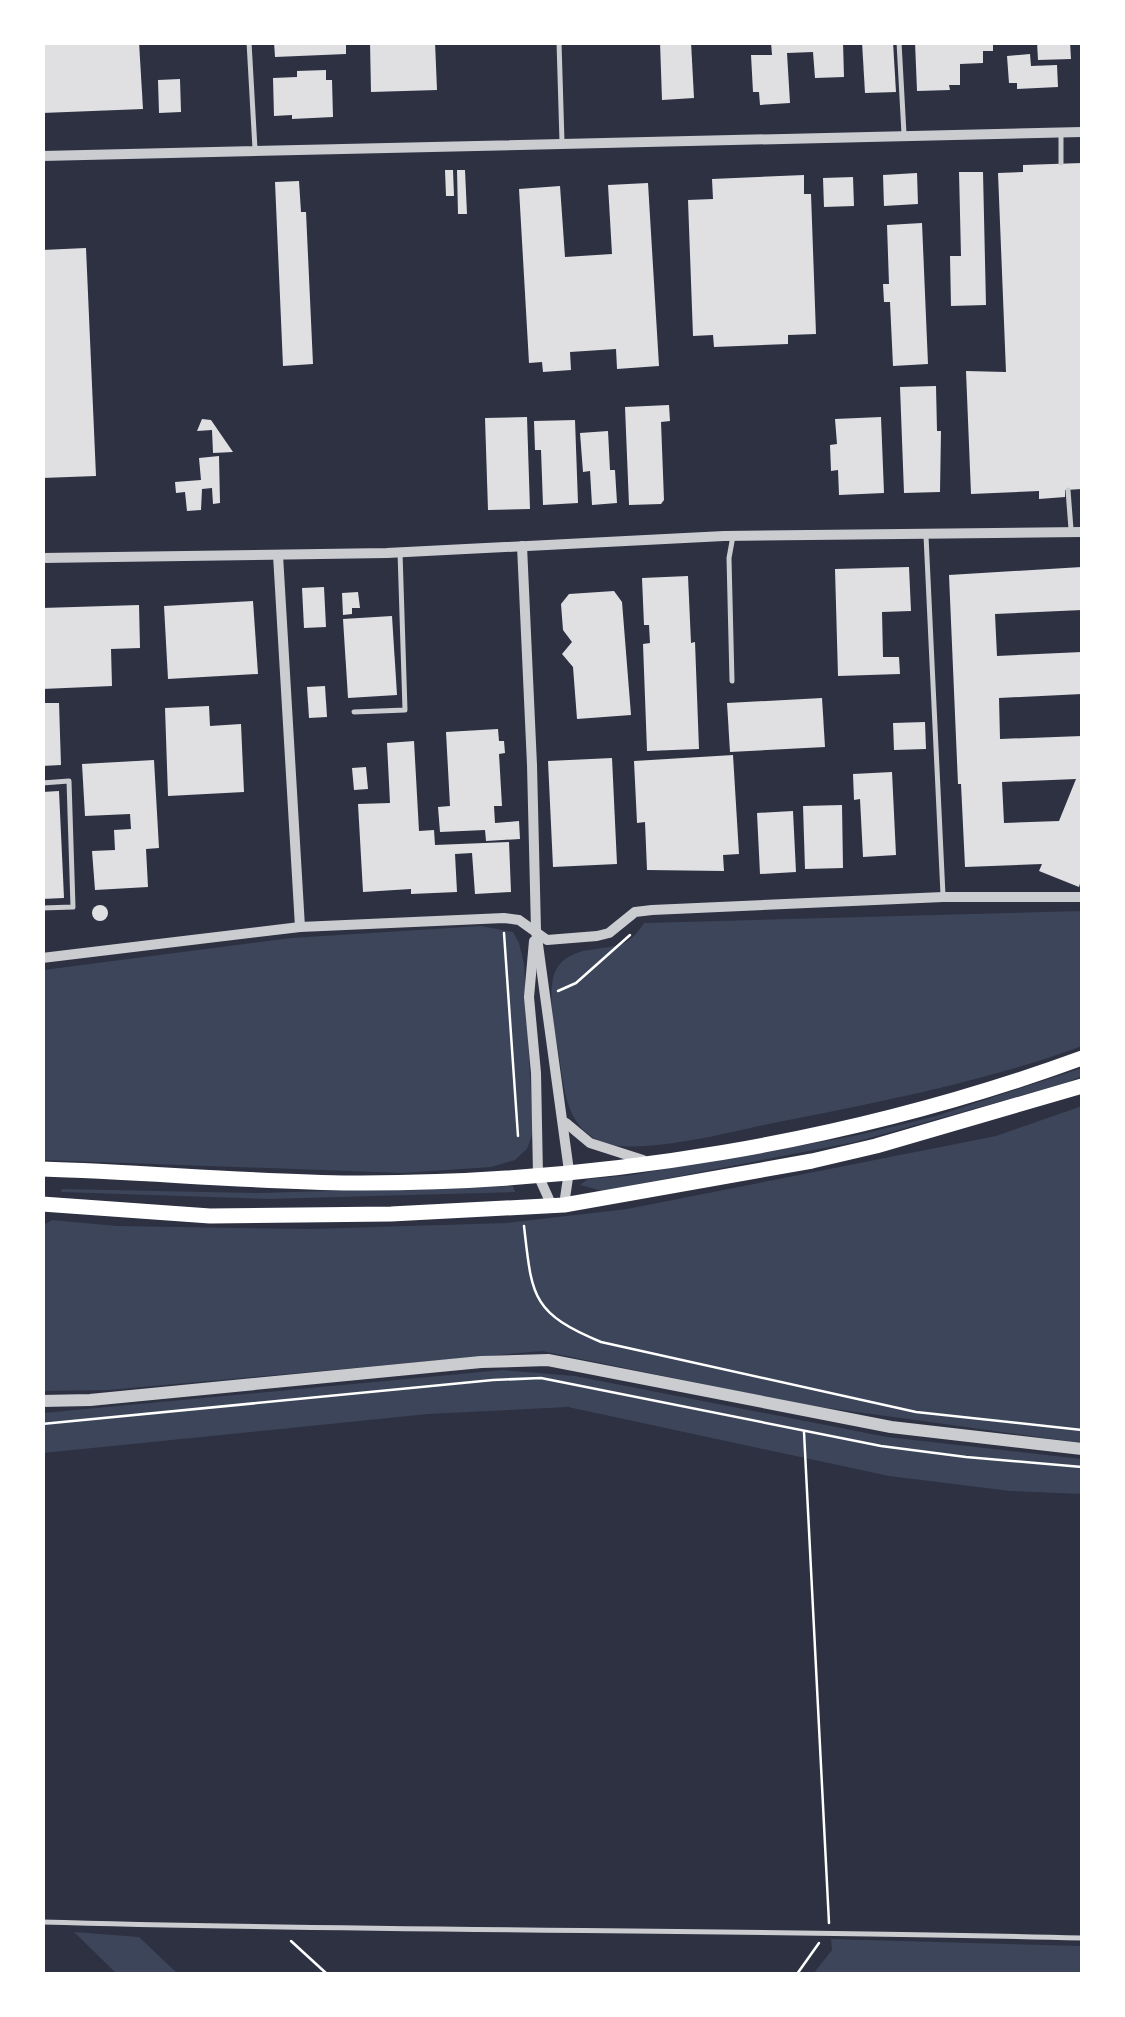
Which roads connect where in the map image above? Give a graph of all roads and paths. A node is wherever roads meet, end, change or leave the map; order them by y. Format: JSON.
{"nodes":[{"id":1,"x":250,"y":42,"type":"edge"},
{"id":2,"x":559,"y":42,"type":"edge"},
{"id":3,"x":899,"y":42,"type":"edge"},
{"id":4,"x":1082,"y":132,"type":"edge"},
{"id":5,"x":1061,"y":133,"type":"junction"},
{"id":6,"x":904,"y":136,"type":"junction"},
{"id":7,"x":562,"y":142,"type":"junction"},
{"id":8,"x":255,"y":149,"type":"junction"},
{"id":9,"x":42,"y":156,"type":"edge"},
{"id":10,"x":1062,"y":164,"type":"dead end"},
{"id":11,"x":1068,"y":490,"type":"dead end"},
{"id":12,"x":1077,"y":532,"type":"edge"},
{"id":13,"x":926,"y":534,"type":"junction"},
{"id":14,"x":733,"y":536,"type":"junction"},
{"id":15,"x":522,"y":546,"type":"junction"},
{"id":16,"x":400,"y":552,"type":"junction"},
{"id":17,"x":278,"y":555,"type":"junction"},
{"id":18,"x":42,"y":558,"type":"edge"},
{"id":19,"x":732,"y":681,"type":"dead end"},
{"id":20,"x":354,"y":712,"type":"dead end"},
{"id":21,"x":42,"y":783,"type":"edge"},
{"id":22,"x":1082,"y":896,"type":"edge"},
{"id":23,"x":944,"y":898,"type":"junction"},
{"id":24,"x":42,"y":908,"type":"edge"},
{"id":25,"x":504,"y":918,"type":"junction"},
{"id":26,"x":300,"y":927,"type":"junction"},
{"id":27,"x":536,"y":930,"type":"junction"},
{"id":28,"x":631,"y":934,"type":"dead end"},
{"id":29,"x":42,"y":958,"type":"edge"},
{"id":30,"x":546,"y":994,"type":"junction"},
{"id":31,"x":529,"y":997,"type":"junction"},
{"id":32,"x":508,"y":1001,"type":"junction"},
{"id":33,"x":1082,"y":1058,"type":"edge"},
{"id":34,"x":1082,"y":1086,"type":"edge"},
{"id":35,"x":564,"y":1120,"type":"junction"},
{"id":36,"x":518,"y":1136,"type":"dead end"},
{"id":37,"x":649,"y":1162,"type":"junction"},
{"id":38,"x":42,"y":1169,"type":"edge"},
{"id":39,"x":570,"y":1171,"type":"junction"},
{"id":40,"x":538,"y":1174,"type":"junction"},
{"id":41,"x":42,"y":1204,"type":"edge"},
{"id":42,"x":558,"y":1206,"type":"junction"},
{"id":43,"x":524,"y":1223,"type":"dead end"},
{"id":44,"x":42,"y":1401,"type":"edge"},
{"id":45,"x":42,"y":1424,"type":"edge"},
{"id":46,"x":804,"y":1430,"type":"junction"},
{"id":47,"x":1082,"y":1430,"type":"edge"},
{"id":48,"x":1082,"y":1449,"type":"edge"},
{"id":49,"x":1082,"y":1466,"type":"edge"},
{"id":50,"x":42,"y":1922,"type":"edge"},
{"id":51,"x":279,"y":1929,"type":"junction"},
{"id":52,"x":828,"y":1932,"type":"junction"},
{"id":53,"x":1082,"y":1938,"type":"edge"},
{"id":54,"x":327,"y":1974,"type":"edge"},
{"id":55,"x":797,"y":1974,"type":"edge"}],
"edges":[{"from":1,"to":8,"type":"lane"},
{"from":2,"to":7,"type":"lane"},
{"from":3,"to":6,"type":"lane"},
{"from":4,"to":5,"type":"street"},
{"from":5,"to":6,"type":"street"},
{"from":5,"to":10,"type":"lane"},
{"from":6,"to":7,"type":"street"},
{"from":7,"to":8,"type":"street"},
{"from":8,"to":9,"type":"street"},
{"from":11,"to":12,"type":"lane"},
{"from":12,"to":13,"type":"street"},
{"from":13,"to":14,"type":"street"},
{"from":13,"to":23,"type":"lane"},
{"from":14,"to":15,"type":"street"},
{"from":14,"to":19,"type":"lane"},
{"from":15,"to":16,"type":"street"},
{"from":15,"to":27,"type":"street"},
{"from":16,"to":17,"type":"street"},
{"from":16,"to":20,"type":"lane"},
{"from":17,"to":18,"type":"street"},
{"from":17,"to":26,"type":"street"},
{"from":21,"to":24,"type":"lane"},
{"from":22,"to":23,"type":"street"},
{"from":23,"to":27,"type":"street"},
{"from":25,"to":26,"type":"street"},
{"from":25,"to":27,"type":"street"},
{"from":25,"to":32,"type":"path"},
{"from":26,"to":29,"type":"street"},
{"from":27,"to":30,"type":"street"},
{"from":27,"to":31,"type":"street"},
{"from":28,"to":30,"type":"path"},
{"from":30,"to":35,"type":"street"},
{"from":31,"to":32,"type":"path"},
{"from":31,"to":40,"type":"street"},
{"from":32,"to":36,"type":"path"},
{"from":33,"to":37,"type":"main road"},
{"from":34,"to":42,"type":"main road"},
{"from":35,"to":37,"type":"street"},
{"from":35,"to":39,"type":"street"},
{"from":37,"to":39,"type":"main road"},
{"from":38,"to":40,"type":"main road"},
{"from":39,"to":40,"type":"main road"},
{"from":39,"to":42,"type":"street"},
{"from":40,"to":42,"type":"street"},
{"from":41,"to":42,"type":"main road"},
{"from":43,"to":47,"type":"path"},
{"from":44,"to":48,"type":"street"},
{"from":45,"to":46,"type":"path"},
{"from":46,"to":49,"type":"path"},
{"from":46,"to":52,"type":"path"},
{"from":50,"to":51,"type":"lane"},
{"from":51,"to":52,"type":"lane"},
{"from":51,"to":54,"type":"path"},
{"from":52,"to":53,"type":"lane"},
{"from":52,"to":55,"type":"path"}]}
